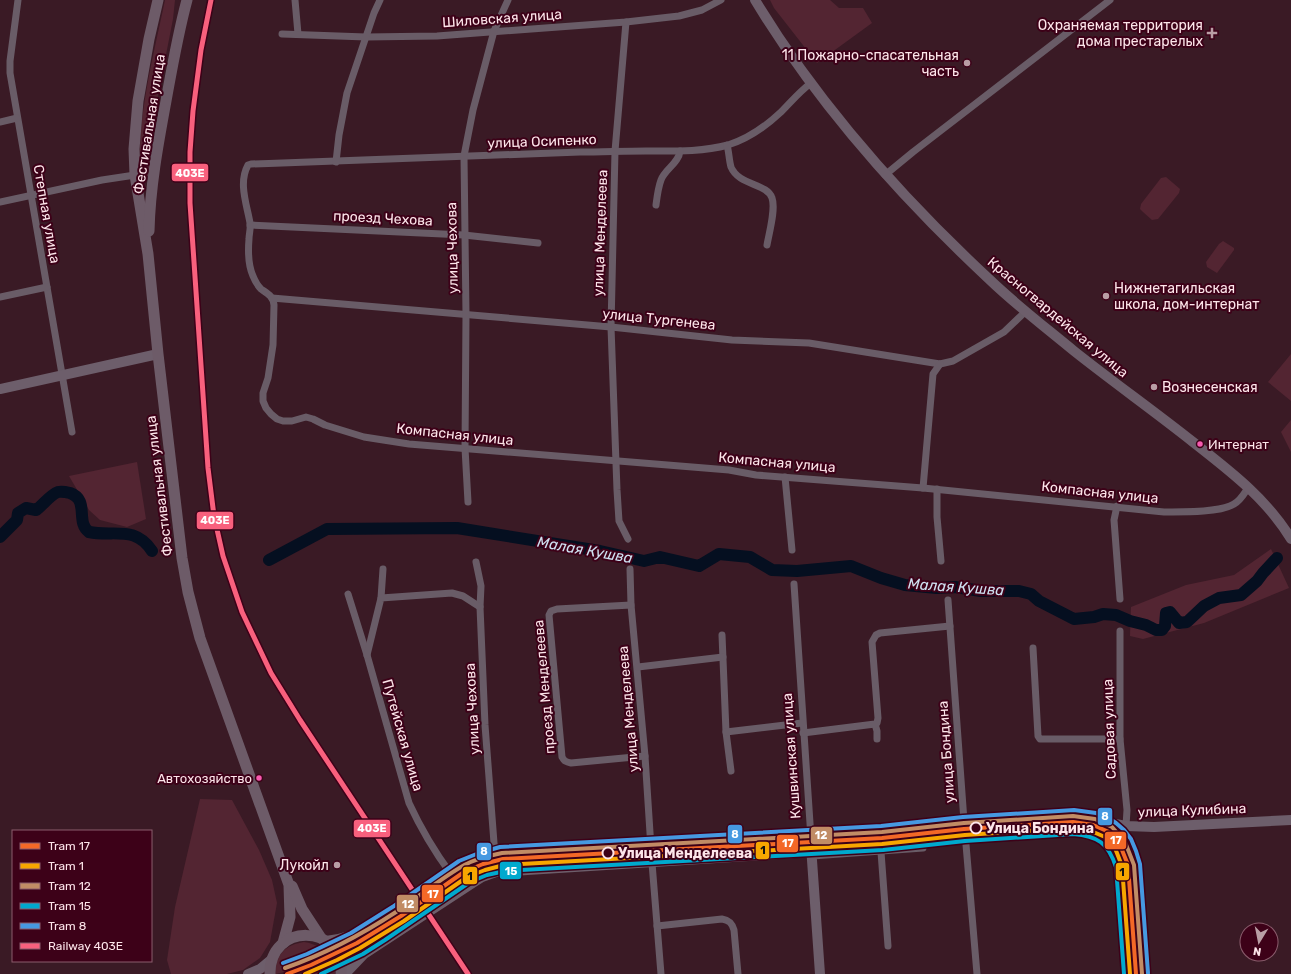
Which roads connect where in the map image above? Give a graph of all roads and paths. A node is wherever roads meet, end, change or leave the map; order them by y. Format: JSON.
{"nodes":[{"id":1,"x":18,"y":0,"type":"edge"},
{"id":2,"x":158,"y":0,"type":"edge"},
{"id":3,"x":187,"y":0,"type":"edge"},
{"id":4,"x":295,"y":0,"type":"edge"},
{"id":5,"x":380,"y":0,"type":"edge"},
{"id":6,"x":508,"y":0,"type":"edge"},
{"id":7,"x":721,"y":0,"type":"edge"},
{"id":8,"x":755,"y":0,"type":"edge"},
{"id":9,"x":1110,"y":0,"type":"edge"},
{"id":10,"x":626,"y":22,"type":"junction"},
{"id":11,"x":494,"y":31,"type":"junction"},
{"id":12,"x":282,"y":34,"type":"dead end"},
{"id":13,"x":298,"y":34,"type":"junction"},
{"id":14,"x":366,"y":37,"type":"junction"},
{"id":15,"x":811,"y":83,"type":"junction"},
{"id":16,"x":17,"y":118,"type":"junction"},
{"id":17,"x":0,"y":122,"type":"edge"},
{"id":18,"x":727,"y":145,"type":"junction"},
{"id":19,"x":615,"y":151,"type":"junction"},
{"id":20,"x":680,"y":151,"type":"junction"},
{"id":21,"x":464,"y":156,"type":"junction"},
{"id":22,"x":336,"y":162,"type":"junction"},
{"id":23,"x":135,"y":175,"type":"junction"},
{"id":24,"x":885,"y":175,"type":"junction"},
{"id":25,"x":138,"y":191,"type":"junction"},
{"id":26,"x":153,"y":192,"type":"junction"},
{"id":27,"x":31,"y":196,"type":"junction"},
{"id":28,"x":0,"y":202,"type":"edge"},
{"id":29,"x":656,"y":205,"type":"dead end"},
{"id":30,"x":250,"y":224,"type":"junction"},
{"id":31,"x":464,"y":235,"type":"junction"},
{"id":32,"x":538,"y":243,"type":"dead end"},
{"id":33,"x":767,"y":245,"type":"dead end"},
{"id":34,"x":148,"y":254,"type":"junction"},
{"id":35,"x":47,"y":287,"type":"junction"},
{"id":36,"x":0,"y":297,"type":"edge"},
{"id":37,"x":272,"y":298,"type":"junction"},
{"id":38,"x":1026,"y":312,"type":"junction"},
{"id":39,"x":466,"y":314,"type":"junction"},
{"id":40,"x":611,"y":327,"type":"junction"},
{"id":41,"x":158,"y":354,"type":"junction"},
{"id":42,"x":940,"y":364,"type":"junction"},
{"id":43,"x":62,"y":376,"type":"junction"},
{"id":44,"x":0,"y":389,"type":"edge"},
{"id":45,"x":72,"y":432,"type":"dead end"},
{"id":46,"x":465,"y":448,"type":"junction"},
{"id":47,"x":616,"y":461,"type":"junction"},
{"id":48,"x":785,"y":477,"type":"junction"},
{"id":49,"x":923,"y":488,"type":"junction"},
{"id":50,"x":1248,"y":488,"type":"junction"},
{"id":51,"x":937,"y":489,"type":"junction"},
{"id":52,"x":468,"y":502,"type":"dead end"},
{"id":53,"x":1116,"y":506,"type":"junction"},
{"id":54,"x":628,"y":539,"type":"dead end"},
{"id":55,"x":1291,"y":539,"type":"edge"},
{"id":56,"x":792,"y":550,"type":"dead end"},
{"id":57,"x":941,"y":561,"type":"dead end"},
{"id":58,"x":476,"y":562,"type":"dead end"},
{"id":59,"x":630,"y":568,"type":"dead end"},
{"id":60,"x":383,"y":569,"type":"dead end"},
{"id":61,"x":794,"y":584,"type":"dead end"},
{"id":62,"x":348,"y":594,"type":"dead end"},
{"id":63,"x":381,"y":598,"type":"junction"},
{"id":64,"x":1120,"y":599,"type":"dead end"},
{"id":65,"x":948,"y":600,"type":"dead end"},
{"id":66,"x":631,"y":605,"type":"junction"},
{"id":67,"x":480,"y":607,"type":"junction"},
{"id":68,"x":950,"y":626,"type":"junction"},
{"id":69,"x":1120,"y":631,"type":"dead end"},
{"id":70,"x":722,"y":635,"type":"dead end"},
{"id":71,"x":1033,"y":648,"type":"dead end"},
{"id":72,"x":368,"y":655,"type":"junction"},
{"id":73,"x":723,"y":657,"type":"junction"},
{"id":74,"x":638,"y":667,"type":"junction"},
{"id":75,"x":802,"y":723,"type":"junction"},
{"id":76,"x":875,"y":724,"type":"junction"},
{"id":77,"x":726,"y":732,"type":"junction"},
{"id":78,"x":803,"y":733,"type":"junction"},
{"id":79,"x":877,"y":739,"type":"dead end"},
{"id":80,"x":1120,"y":739,"type":"junction"},
{"id":81,"x":645,"y":756,"type":"junction"},
{"id":82,"x":730,"y":771,"type":"dead end"},
{"id":83,"x":1291,"y":820,"type":"edge"},
{"id":84,"x":1126,"y":826,"type":"junction"},
{"id":85,"x":964,"y":828,"type":"junction"},
{"id":86,"x":811,"y":838,"type":"junction"},
{"id":87,"x":651,"y":848,"type":"junction"},
{"id":88,"x":923,"y":848,"type":"dead end"},
{"id":89,"x":881,"y":852,"type":"junction"},
{"id":90,"x":812,"y":854,"type":"junction"},
{"id":91,"x":495,"y":856,"type":"junction"},
{"id":92,"x":652,"y":862,"type":"junction"},
{"id":93,"x":282,"y":867,"type":"junction"},
{"id":94,"x":451,"y":874,"type":"junction"},
{"id":95,"x":657,"y":926,"type":"junction"},
{"id":96,"x":323,"y":940,"type":"junction"},
{"id":97,"x":283,"y":943,"type":"junction"},
{"id":98,"x":888,"y":946,"type":"dead end"},
{"id":99,"x":272,"y":959,"type":"junction"},
{"id":100,"x":248,"y":974,"type":"edge"},
{"id":101,"x":270,"y":974,"type":"edge"},
{"id":102,"x":341,"y":974,"type":"edge"},
{"id":103,"x":344,"y":974,"type":"edge"},
{"id":104,"x":661,"y":974,"type":"edge"},
{"id":105,"x":738,"y":974,"type":"edge"},
{"id":106,"x":820,"y":974,"type":"edge"},
{"id":107,"x":977,"y":974,"type":"edge"}],
"edges":[{"from":1,"to":16,"type":"street","name":"Степная улица"},
{"from":2,"to":23,"type":"main road","name":"Фестивальная улица"},
{"from":3,"to":26,"type":"main road","name":"Фестивальная улица"},
{"from":4,"to":13,"type":"street"},
{"from":5,"to":14,"type":"street"},
{"from":6,"to":11,"type":"street","name":"улица Чехова"},
{"from":7,"to":10,"type":"street","name":"Шиловская улица"},
{"from":8,"to":15,"type":"main road","name":"Красногвардейская улица"},
{"from":9,"to":24,"type":"street"},
{"from":10,"to":11,"type":"street","name":"Шиловская улица"},
{"from":10,"to":19,"type":"street","name":"улица Менделеева"},
{"from":11,"to":14,"type":"street","name":"Шиловская улица"},
{"from":11,"to":21,"type":"street","name":"улица Чехова"},
{"from":12,"to":13,"type":"street","name":"Шиловская улица"},
{"from":13,"to":14,"type":"street","name":"Шиловская улица"},
{"from":14,"to":22,"type":"street"},
{"from":15,"to":18,"type":"street","name":"улица Осипенко"},
{"from":15,"to":24,"type":"main road","name":"Красногвардейская улица"},
{"from":16,"to":17,"type":"street"},
{"from":16,"to":27,"type":"street","name":"Степная улица"},
{"from":18,"to":20,"type":"street","name":"улица Осипенко"},
{"from":18,"to":33,"type":"street"},
{"from":19,"to":20,"type":"street","name":"улица Осипенко"},
{"from":19,"to":21,"type":"street","name":"улица Осипенко"},
{"from":19,"to":40,"type":"street","name":"улица Менделеева"},
{"from":20,"to":29,"type":"street"},
{"from":21,"to":22,"type":"street","name":"улица Осипенко"},
{"from":21,"to":31,"type":"street","name":"улица Чехова"},
{"from":22,"to":30,"type":"street","name":"улица Осипенко"},
{"from":23,"to":25,"type":"main road","name":"Фестивальная улица"},
{"from":23,"to":27,"type":"street"},
{"from":24,"to":38,"type":"main road","name":"Красногвардейская улица"},
{"from":25,"to":26,"type":"main road"},
{"from":25,"to":34,"type":"main road","name":"Фестивальная улица"},
{"from":26,"to":34,"type":"main road","name":"Фестивальная улица"},
{"from":27,"to":28,"type":"street"},
{"from":27,"to":35,"type":"street","name":"Степная улица"},
{"from":30,"to":31,"type":"street","name":"проезд Чехова"},
{"from":30,"to":37,"type":"street"},
{"from":31,"to":32,"type":"street","name":"проезд Чехова"},
{"from":31,"to":39,"type":"street","name":"улица Чехова"},
{"from":34,"to":41,"type":"main road","name":"Фестивальная улица"},
{"from":35,"to":36,"type":"street"},
{"from":35,"to":43,"type":"street","name":"Степная улица"},
{"from":37,"to":39,"type":"street","name":"улица Тургенева"},
{"from":37,"to":46,"type":"street","name":"Компасная улица"},
{"from":38,"to":42,"type":"street","name":"улица Тургенева"},
{"from":38,"to":50,"type":"main road","name":"Красногвардейская улица"},
{"from":39,"to":40,"type":"street","name":"улица Тургенева"},
{"from":39,"to":46,"type":"street","name":"улица Чехова"},
{"from":40,"to":42,"type":"street","name":"улица Тургенева"},
{"from":40,"to":47,"type":"street","name":"улица Менделеева"},
{"from":41,"to":43,"type":"main road"},
{"from":41,"to":93,"type":"main road","name":"Фестивальная улица"},
{"from":42,"to":49,"type":"street"},
{"from":43,"to":44,"type":"main road"},
{"from":43,"to":45,"type":"street","name":"Степная улица"},
{"from":46,"to":47,"type":"street","name":"Компасная улица"},
{"from":46,"to":52,"type":"street","name":"улица Чехова"},
{"from":47,"to":48,"type":"street","name":"Компасная улица"},
{"from":47,"to":54,"type":"street","name":"улица Менделеева"},
{"from":48,"to":49,"type":"street","name":"Компасная улица"},
{"from":48,"to":56,"type":"street"},
{"from":49,"to":51,"type":"street","name":"Компасная улица"},
{"from":50,"to":53,"type":"street","name":"Компасная улица"},
{"from":50,"to":55,"type":"main road","name":"Красногвардейская улица"},
{"from":51,"to":53,"type":"street","name":"Компасная улица"},
{"from":51,"to":57,"type":"street"},
{"from":53,"to":64,"type":"street"},
{"from":58,"to":67,"type":"street","name":"улица Чехова"},
{"from":59,"to":66,"type":"street","name":"улица Менделеева"},
{"from":60,"to":63,"type":"street"},
{"from":61,"to":75,"type":"street","name":"Кушвинская улица"},
{"from":62,"to":72,"type":"street","name":"Путейская улица"},
{"from":63,"to":67,"type":"street"},
{"from":63,"to":72,"type":"street"},
{"from":65,"to":68,"type":"street","name":"улица Бондина"},
{"from":66,"to":74,"type":"street","name":"улица Менделеева"},
{"from":66,"to":81,"type":"street","name":"проезд Менделеева"},
{"from":67,"to":91,"type":"street","name":"улица Чехова"},
{"from":68,"to":76,"type":"street"},
{"from":68,"to":85,"type":"street","name":"улица Бондина"},
{"from":69,"to":80,"type":"street","name":"Садовая улица"},
{"from":70,"to":73,"type":"street"},
{"from":71,"to":80,"type":"street"},
{"from":72,"to":94,"type":"street","name":"Путейская улица"},
{"from":73,"to":74,"type":"street"},
{"from":73,"to":77,"type":"street"},
{"from":74,"to":81,"type":"street","name":"улица Менделеева"},
{"from":75,"to":77,"type":"street"},
{"from":75,"to":78,"type":"street","name":"Кушвинская улица"},
{"from":76,"to":78,"type":"street"},
{"from":76,"to":79,"type":"street"},
{"from":77,"to":82,"type":"street"},
{"from":78,"to":86,"type":"street","name":"Кушвинская улица"},
{"from":80,"to":84,"type":"street","name":"Садовая улица"},
{"from":81,"to":87,"type":"street","name":"улица Менделеева"},
{"from":83,"to":84,"type":"main road","name":"улица Кулибина"},
{"from":84,"to":85,"type":"main road","name":"улица Кулибина"},
{"from":85,"to":86,"type":"main road","name":"улица Кулибина"},
{"from":85,"to":107,"type":"street","name":"улица Бондина"},
{"from":86,"to":87,"type":"main road","name":"улица Кулибина"},
{"from":86,"to":90,"type":"main road","name":"Кушвинская улица"},
{"from":87,"to":91,"type":"main road","name":"улица Кулибина"},
{"from":88,"to":89,"type":"street"},
{"from":89,"to":90,"type":"street"},
{"from":89,"to":98,"type":"street"},
{"from":90,"to":92,"type":"main road"},
{"from":90,"to":106,"type":"main road","name":"Кушвинская улица"},
{"from":91,"to":94,"type":"main road","name":"улица Кулибина"},
{"from":92,"to":95,"type":"street"},
{"from":92,"to":103,"type":"main road"},
{"from":93,"to":96,"type":"main road","name":"Фестивальная улица"},
{"from":93,"to":97,"type":"main road","name":"Фестивальная улица"},
{"from":94,"to":96,"type":"main road","name":"улица Кулибина"},
{"from":95,"to":104,"type":"street"},
{"from":95,"to":105,"type":"street"},
{"from":96,"to":97,"type":"main road"},
{"from":96,"to":102,"type":"main road","name":"Фестивальная улица"},
{"from":97,"to":99,"type":"main road"},
{"from":99,"to":100,"type":"main road"},
{"from":99,"to":101,"type":"main road"}]}
